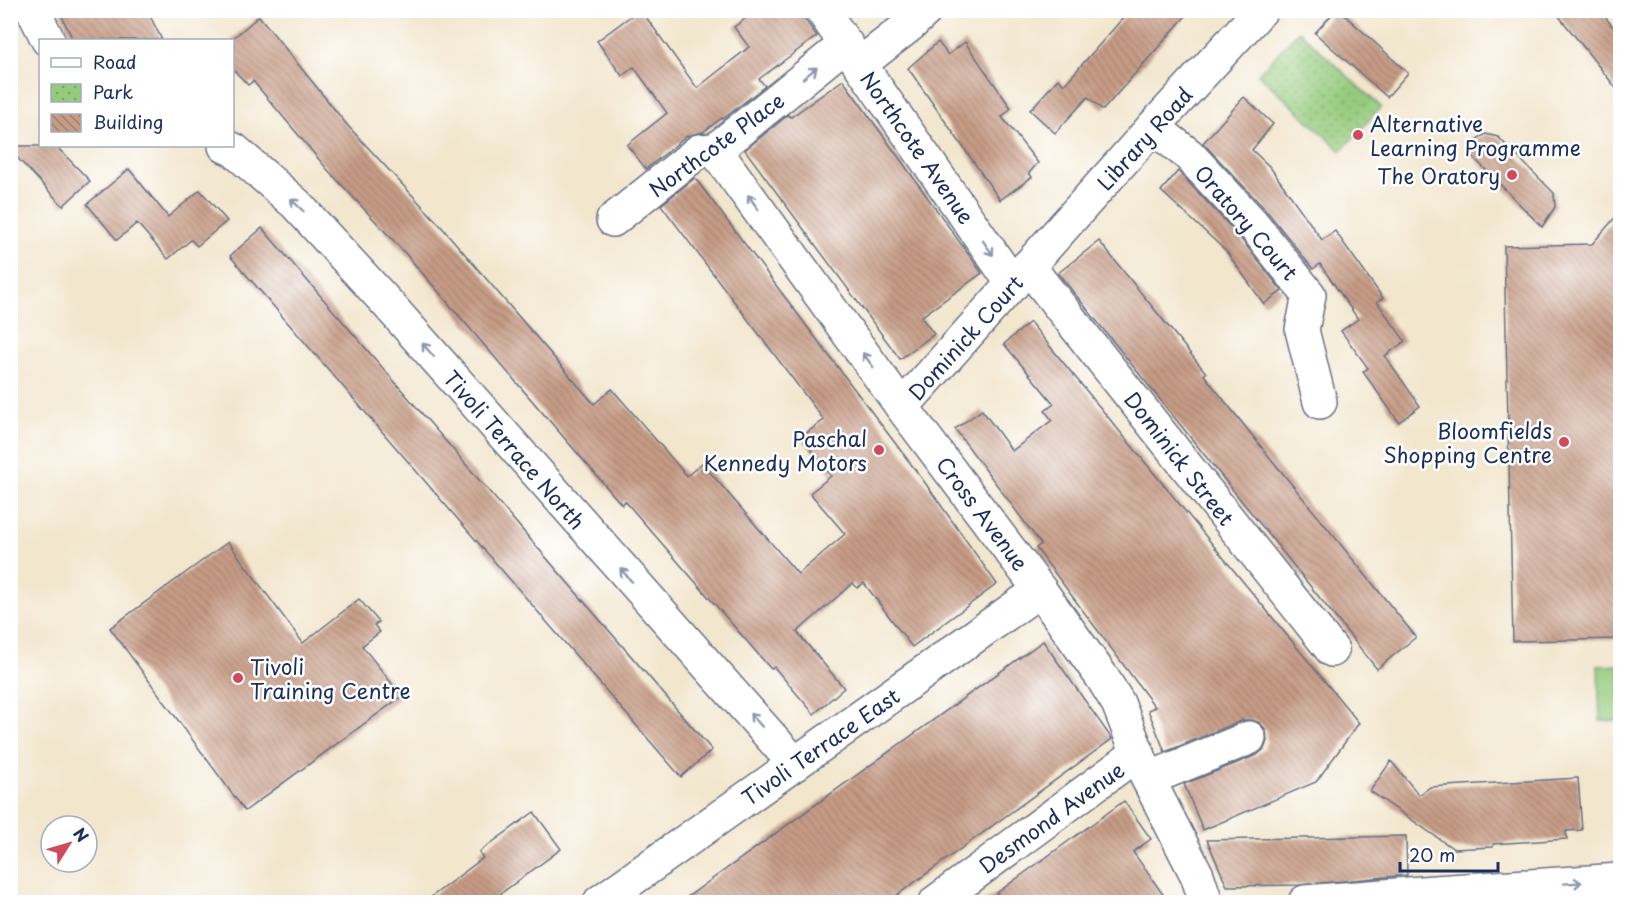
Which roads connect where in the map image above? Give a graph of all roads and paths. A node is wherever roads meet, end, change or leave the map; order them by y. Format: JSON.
{"nodes":[{"id":1,"x":33,"y":10,"type":"edge"},
{"id":2,"x":822,"y":10,"type":"edge"},
{"id":3,"x":926,"y":10,"type":"edge"},
{"id":4,"x":1261,"y":10,"type":"edge"},
{"id":5,"x":48,"y":39,"type":"edge"},
{"id":6,"x":853,"y":54,"type":"junction"},
{"id":7,"x":1153,"y":127,"type":"junction"},
{"id":8,"x":227,"y":147,"type":"edge"},
{"id":9,"x":715,"y":150,"type":"junction"},
{"id":10,"x":613,"y":220,"type":"dead end"},
{"id":11,"x":1021,"y":275,"type":"junction"},
{"id":12,"x":1320,"y":402,"type":"dead end"},
{"id":13,"x":902,"y":407,"type":"junction"},
{"id":14,"x":1040,"y":590,"type":"junction"},
{"id":15,"x":1332,"y":650,"type":"dead end"},
{"id":16,"x":1249,"y":738,"type":"dead end"},
{"id":17,"x":795,"y":764,"type":"junction"},
{"id":18,"x":1143,"y":766,"type":"junction"},
{"id":19,"x":1620,"y":880,"type":"edge"},
{"id":20,"x":600,"y":903,"type":"edge"},
{"id":21,"x":936,"y":903,"type":"edge"},
{"id":22,"x":1206,"y":903,"type":"edge"},
{"id":23,"x":1305,"y":903,"type":"edge"}],
"edges":[{"from":1,"to":5,"type":"street"},
{"from":2,"to":6,"type":"street","name":"Northcote Avenue"},
{"from":3,"to":6,"type":"street","name":"Northcote Place"},
{"from":4,"to":7,"type":"street","name":"Library Road"},
{"from":9,"to":6,"type":"street","name":"Northcote Place","one_way":true},
{"from":6,"to":11,"type":"street","name":"Northcote Avenue","one_way":true},
{"from":7,"to":11,"type":"street","name":"Library Road"},
{"from":7,"to":12,"type":"street","name":"Oratory Court"},
{"from":17,"to":8,"type":"street","name":"Tivoli Terrace North","one_way":true},
{"from":9,"to":10,"type":"street","name":"Northcote Place"},
{"from":13,"to":9,"type":"street","name":"Cross Avenue","one_way":true},
{"from":11,"to":13,"type":"street","name":"Dominick Court"},
{"from":11,"to":15,"type":"street","name":"Dominick Street"},
{"from":13,"to":14,"type":"street","name":"Cross Avenue"},
{"from":14,"to":17,"type":"street","name":"Tivoli Terrace East"},
{"from":14,"to":18,"type":"street","name":"Cross Avenue"},
{"from":16,"to":18,"type":"street","name":"Desmond Avenue"},
{"from":17,"to":20,"type":"street","name":"Tivoli Terrace East"},
{"from":18,"to":21,"type":"street","name":"Desmond Avenue"},
{"from":18,"to":22,"type":"street","name":"Cross Avenue"},
{"from":23,"to":19,"type":"street","one_way":true}]}
